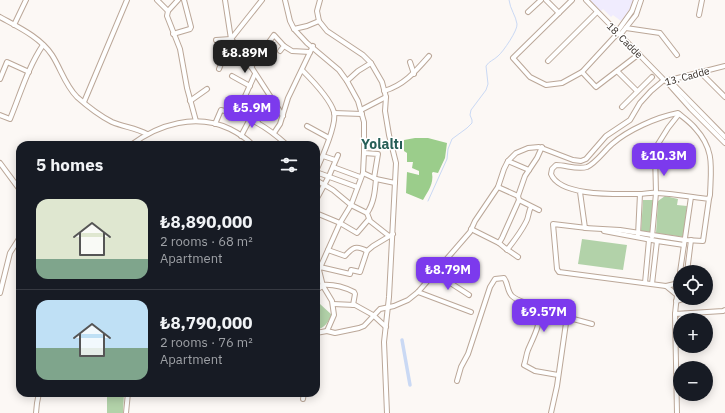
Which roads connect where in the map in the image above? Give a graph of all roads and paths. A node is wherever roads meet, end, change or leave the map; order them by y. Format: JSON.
{"nodes":[{"id":1,"x":26,"y":0,"type":"edge"},
{"id":2,"x":127,"y":0,"type":"edge"},
{"id":3,"x":157,"y":0,"type":"edge"},
{"id":4,"x":178,"y":0,"type":"edge"},
{"id":5,"x":184,"y":0,"type":"edge"},
{"id":6,"x":225,"y":0,"type":"edge"},
{"id":7,"x":262,"y":0,"type":"edge"},
{"id":8,"x":285,"y":0,"type":"edge"},
{"id":9,"x":320,"y":0,"type":"edge"},
{"id":10,"x":541,"y":0,"type":"edge"},
{"id":11,"x":546,"y":0,"type":"edge"},
{"id":12,"x":572,"y":0,"type":"edge"},
{"id":13,"x":586,"y":0,"type":"edge"},
{"id":14,"x":636,"y":0,"type":"edge"},
{"id":15,"x":641,"y":0,"type":"edge"},
{"id":16,"x":702,"y":0,"type":"edge"},
{"id":17,"x":168,"y":11,"type":"junction"},
{"id":18,"x":528,"y":12,"type":"dead end"},
{"id":19,"x":597,"y":12,"type":"junction"},
{"id":20,"x":559,"y":13,"type":"junction"},
{"id":21,"x":699,"y":15,"type":"dead end"},
{"id":22,"x":0,"y":17,"type":"edge"},
{"id":23,"x":319,"y":21,"type":"junction"},
{"id":24,"x":14,"y":25,"type":"junction"},
{"id":25,"x":626,"y":28,"type":"junction"},
{"id":26,"x":294,"y":29,"type":"junction"},
{"id":27,"x":618,"y":33,"type":"junction"},
{"id":28,"x":174,"y":34,"type":"junction"},
{"id":29,"x":231,"y":39,"type":"junction"},
{"id":30,"x":216,"y":40,"type":"dead end"},
{"id":31,"x":43,"y":45,"type":"junction"},
{"id":32,"x":284,"y":46,"type":"junction"},
{"id":33,"x":313,"y":46,"type":"junction"},
{"id":34,"x":264,"y":47,"type":"junction"},
{"id":35,"x":280,"y":51,"type":"dead end"},
{"id":36,"x":271,"y":52,"type":"dead end"},
{"id":37,"x":310,"y":52,"type":"junction"},
{"id":38,"x":639,"y":54,"type":"junction"},
{"id":39,"x":677,"y":54,"type":"dead end"},
{"id":40,"x":429,"y":56,"type":"dead end"},
{"id":41,"x":548,"y":61,"type":"dead end"},
{"id":42,"x":410,"y":62,"type":"dead end"},
{"id":43,"x":371,"y":63,"type":"junction"},
{"id":44,"x":725,"y":66,"type":"edge"},
{"id":45,"x":251,"y":67,"type":"junction"},
{"id":46,"x":219,"y":69,"type":"dead end"},
{"id":47,"x":302,"y":70,"type":"junction"},
{"id":48,"x":617,"y":71,"type":"junction"},
{"id":49,"x":29,"y":72,"type":"junction"},
{"id":50,"x":582,"y":72,"type":"junction"},
{"id":51,"x":700,"y":72,"type":"junction"},
{"id":52,"x":255,"y":74,"type":"junction"},
{"id":53,"x":414,"y":74,"type":"junction"},
{"id":54,"x":232,"y":76,"type":"dead end"},
{"id":55,"x":652,"y":77,"type":"dead end"},
{"id":56,"x":0,"y":79,"type":"edge"},
{"id":57,"x":347,"y":81,"type":"junction"},
{"id":58,"x":666,"y":81,"type":"junction"},
{"id":59,"x":250,"y":86,"type":"junction"},
{"id":60,"x":207,"y":89,"type":"dead end"},
{"id":61,"x":384,"y":91,"type":"junction"},
{"id":62,"x":637,"y":91,"type":"junction"},
{"id":63,"x":725,"y":97,"type":"edge"},
{"id":64,"x":386,"y":98,"type":"junction"},
{"id":65,"x":271,"y":99,"type":"junction"},
{"id":66,"x":190,"y":100,"type":"junction"},
{"id":67,"x":84,"y":102,"type":"junction"},
{"id":68,"x":622,"y":107,"type":"dead end"},
{"id":69,"x":361,"y":112,"type":"junction"},
{"id":70,"x":334,"y":113,"type":"junction"},
{"id":71,"x":237,"y":114,"type":"junction"},
{"id":72,"x":679,"y":114,"type":"junction"},
{"id":73,"x":0,"y":115,"type":"edge"},
{"id":74,"x":283,"y":116,"type":"junction"},
{"id":75,"x":250,"y":119,"type":"junction"},
{"id":76,"x":196,"y":121,"type":"junction"},
{"id":77,"x":257,"y":122,"type":"junction"},
{"id":78,"x":215,"y":124,"type":"junction"},
{"id":79,"x":307,"y":126,"type":"dead end"},
{"id":80,"x":274,"y":133,"type":"junction"},
{"id":81,"x":147,"y":134,"type":"junction"},
{"id":82,"x":241,"y":136,"type":"junction"},
{"id":83,"x":725,"y":137,"type":"edge"},
{"id":84,"x":329,"y":138,"type":"junction"},
{"id":85,"x":137,"y":141,"type":"edge"},
{"id":86,"x":248,"y":141,"type":"edge"},
{"id":87,"x":282,"y":141,"type":"edge"},
{"id":88,"x":725,"y":143,"type":"edge"},
{"id":89,"x":542,"y":147,"type":"junction"},
{"id":90,"x":364,"y":153,"type":"junction"},
{"id":91,"x":338,"y":155,"type":"dead end"},
{"id":92,"x":323,"y":156,"type":"junction"},
{"id":93,"x":335,"y":160,"type":"junction"},
{"id":94,"x":508,"y":161,"type":"junction"},
{"id":95,"x":0,"y":163,"type":"edge"},
{"id":96,"x":320,"y":163,"type":"edge"},
{"id":97,"x":333,"y":167,"type":"junction"},
{"id":98,"x":529,"y":170,"type":"junction"},
{"id":99,"x":320,"y":173,"type":"edge"},
{"id":100,"x":362,"y":175,"type":"junction"},
{"id":101,"x":329,"y":176,"type":"junction"},
{"id":102,"x":375,"y":178,"type":"junction"},
{"id":103,"x":320,"y":182,"type":"edge"},
{"id":104,"x":395,"y":183,"type":"junction"},
{"id":105,"x":16,"y":185,"type":"edge"},
{"id":106,"x":324,"y":185,"type":"junction"},
{"id":107,"x":357,"y":187,"type":"junction"},
{"id":108,"x":498,"y":187,"type":"junction"},
{"id":109,"x":320,"y":192,"type":"edge"},
{"id":110,"x":580,"y":192,"type":"junction"},
{"id":111,"x":656,"y":193,"type":"junction"},
{"id":112,"x":640,"y":194,"type":"junction"},
{"id":113,"x":691,"y":197,"type":"junction"},
{"id":114,"x":519,"y":198,"type":"junction"},
{"id":115,"x":709,"y":199,"type":"junction"},
{"id":116,"x":351,"y":204,"type":"junction"},
{"id":117,"x":531,"y":207,"type":"junction"},
{"id":118,"x":539,"y":210,"type":"dead end"},
{"id":119,"x":368,"y":214,"type":"junction"},
{"id":120,"x":320,"y":215,"type":"edge"},
{"id":121,"x":369,"y":219,"type":"junction"},
{"id":122,"x":340,"y":223,"type":"junction"},
{"id":123,"x":585,"y":228,"type":"junction"},
{"id":124,"x":471,"y":229,"type":"junction"},
{"id":125,"x":391,"y":235,"type":"junction"},
{"id":126,"x":638,"y":236,"type":"junction"},
{"id":127,"x":651,"y":238,"type":"junction"},
{"id":128,"x":691,"y":240,"type":"junction"},
{"id":129,"x":657,"y":241,"type":"junction"},
{"id":130,"x":16,"y":243,"type":"edge"},
{"id":131,"x":499,"y":243,"type":"junction"},
{"id":132,"x":685,"y":243,"type":"junction"},
{"id":133,"x":328,"y":250,"type":"junction"},
{"id":134,"x":507,"y":250,"type":"junction"},
{"id":135,"x":368,"y":251,"type":"junction"},
{"id":136,"x":682,"y":255,"type":"junction"},
{"id":137,"x":689,"y":255,"type":"junction"},
{"id":138,"x":518,"y":257,"type":"dead end"},
{"id":139,"x":681,"y":265,"type":"edge"},
{"id":140,"x":688,"y":265,"type":"edge"},
{"id":141,"x":320,"y":267,"type":"edge"},
{"id":142,"x":320,"y":269,"type":"edge"},
{"id":143,"x":320,"y":273,"type":"edge"},
{"id":144,"x":435,"y":273,"type":"junction"},
{"id":145,"x":2,"y":276,"type":"edge"},
{"id":146,"x":645,"y":283,"type":"junction"},
{"id":147,"x":652,"y":284,"type":"junction"},
{"id":148,"x":673,"y":284,"type":"edge"},
{"id":149,"x":323,"y":285,"type":"junction"},
{"id":150,"x":666,"y":286,"type":"junction"},
{"id":151,"x":320,"y":287,"type":"edge"},
{"id":152,"x":673,"y":291,"type":"edge"},
{"id":153,"x":418,"y":292,"type":"junction"},
{"id":154,"x":0,"y":293,"type":"edge"},
{"id":155,"x":468,"y":295,"type":"dead end"},
{"id":156,"x":333,"y":304,"type":"junction"},
{"id":157,"x":353,"y":305,"type":"junction"},
{"id":158,"x":388,"y":307,"type":"junction"},
{"id":159,"x":540,"y":310,"type":"junction"},
{"id":160,"x":725,"y":310,"type":"edge"},
{"id":161,"x":471,"y":312,"type":"dead end"},
{"id":162,"x":698,"y":313,"type":"edge"},
{"id":163,"x":374,"y":314,"type":"junction"},
{"id":164,"x":567,"y":316,"type":"junction"},
{"id":165,"x":592,"y":324,"type":"dead end"},
{"id":166,"x":386,"y":327,"type":"junction"},
{"id":167,"x":326,"y":331,"type":"junction"},
{"id":168,"x":320,"y":332,"type":"edge"},
{"id":169,"x":675,"y":353,"type":"edge"},
{"id":170,"x":558,"y":375,"type":"junction"},
{"id":171,"x":457,"y":381,"type":"dead end"},
{"id":172,"x":39,"y":397,"type":"edge"},
{"id":173,"x":128,"y":397,"type":"edge"},
{"id":174,"x":36,"y":413,"type":"edge"},
{"id":175,"x":126,"y":413,"type":"edge"},
{"id":176,"x":387,"y":413,"type":"edge"},
{"id":177,"x":551,"y":413,"type":"edge"},
{"id":178,"x":677,"y":413,"type":"edge"}],
"edges":[{"from":1,"to":24,"type":"street"},
{"from":2,"to":67,"type":"street"},
{"from":3,"to":17,"type":"street"},
{"from":4,"to":17,"type":"street"},
{"from":5,"to":28,"type":"street"},
{"from":6,"to":29,"type":"street"},
{"from":7,"to":29,"type":"street"},
{"from":8,"to":26,"type":"street"},
{"from":9,"to":23,"type":"street"},
{"from":10,"to":18,"type":"street"},
{"from":11,"to":20,"type":"street"},
{"from":12,"to":20,"type":"street"},
{"from":13,"to":19,"type":"street","name":"18. Cadde"},
{"from":14,"to":27,"type":"street"},
{"from":15,"to":25,"type":"street"},
{"from":16,"to":21,"type":"street"},
{"from":17,"to":28,"type":"street"},
{"from":19,"to":27,"type":"street","name":"18. Cadde"},
{"from":19,"to":41,"type":"street"},
{"from":20,"to":50,"type":"street"},
{"from":22,"to":24,"type":"street"},
{"from":23,"to":26,"type":"street"},
{"from":23,"to":43,"type":"street"},
{"from":24,"to":31,"type":"street"},
{"from":25,"to":27,"type":"street"},
{"from":25,"to":39,"type":"street"},
{"from":26,"to":33,"type":"street"},
{"from":27,"to":38,"type":"street","name":"18. Cadde"},
{"from":27,"to":50,"type":"street"},
{"from":28,"to":66,"type":"street"},
{"from":29,"to":30,"type":"street"},
{"from":29,"to":45,"type":"street"},
{"from":29,"to":46,"type":"street"},
{"from":31,"to":49,"type":"street"},
{"from":31,"to":67,"type":"street"},
{"from":32,"to":34,"type":"street"},
{"from":32,"to":35,"type":"street"},
{"from":32,"to":37,"type":"street"},
{"from":33,"to":37,"type":"street"},
{"from":33,"to":57,"type":"street"},
{"from":34,"to":36,"type":"street"},
{"from":34,"to":45,"type":"street"},
{"from":37,"to":47,"type":"street"},
{"from":38,"to":48,"type":"street"},
{"from":38,"to":58,"type":"street","name":"18. Cadde"},
{"from":40,"to":53,"type":"street"},
{"from":42,"to":53,"type":"street"},
{"from":43,"to":57,"type":"street"},
{"from":43,"to":61,"type":"street"},
{"from":44,"to":51,"type":"street","name":"13. Cadde"},
{"from":45,"to":52,"type":"street"},
{"from":47,"to":70,"type":"street"},
{"from":47,"to":74,"type":"street"},
{"from":48,"to":50,"type":"street"},
{"from":48,"to":62,"type":"street"},
{"from":49,"to":56,"type":"street"},
{"from":49,"to":73,"type":"street"},
{"from":51,"to":58,"type":"street","name":"13. Cadde"},
{"from":51,"to":63,"type":"street"},
{"from":52,"to":59,"type":"street"},
{"from":52,"to":65,"type":"street"},
{"from":53,"to":61,"type":"street"},
{"from":54,"to":59,"type":"street"},
{"from":55,"to":62,"type":"street"},
{"from":57,"to":69,"type":"street"},
{"from":58,"to":83,"type":"street","name":"18. Cadde"},
{"from":58,"to":88,"type":"street","name":"18. Cadde"},
{"from":58,"to":89,"type":"street","name":"13. Cadde"},
{"from":59,"to":71,"type":"street"},
{"from":60,"to":66,"type":"street"},
{"from":61,"to":64,"type":"street"},
{"from":62,"to":68,"type":"street"},
{"from":64,"to":69,"type":"street"},
{"from":64,"to":104,"type":"street"},
{"from":65,"to":74,"type":"street"},
{"from":65,"to":77,"type":"street"},
{"from":66,"to":76,"type":"street"},
{"from":67,"to":81,"type":"street"},
{"from":69,"to":70,"type":"street"},
{"from":69,"to":90,"type":"street"},
{"from":70,"to":84,"type":"street"},
{"from":71,"to":75,"type":"street"},
{"from":71,"to":78,"type":"street"},
{"from":72,"to":110,"type":"street"},
{"from":72,"to":111,"type":"street"},
{"from":72,"to":115,"type":"street"},
{"from":74,"to":80,"type":"street"},
{"from":75,"to":77,"type":"street"},
{"from":75,"to":82,"type":"street"},
{"from":76,"to":78,"type":"street"},
{"from":76,"to":81,"type":"street"},
{"from":77,"to":80,"type":"street"},
{"from":78,"to":82,"type":"street"},
{"from":79,"to":84,"type":"street"},
{"from":80,"to":87,"type":"street"},
{"from":81,"to":85,"type":"street"},
{"from":82,"to":86,"type":"street"},
{"from":84,"to":92,"type":"street"},
{"from":89,"to":94,"type":"street"},
{"from":89,"to":98,"type":"street"},
{"from":90,"to":100,"type":"street"},
{"from":90,"to":102,"type":"street"},
{"from":91,"to":93,"type":"street"},
{"from":92,"to":93,"type":"street"},
{"from":92,"to":96,"type":"street"},
{"from":93,"to":97,"type":"street"},
{"from":94,"to":98,"type":"street"},
{"from":94,"to":108,"type":"street"},
{"from":95,"to":105,"type":"street"},
{"from":97,"to":100,"type":"street"},
{"from":97,"to":101,"type":"street"},
{"from":98,"to":114,"type":"street"},
{"from":99,"to":101,"type":"street"},
{"from":100,"to":102,"type":"street"},
{"from":100,"to":107,"type":"street"},
{"from":101,"to":106,"type":"street"},
{"from":101,"to":107,"type":"street"},
{"from":102,"to":104,"type":"street"},
{"from":102,"to":119,"type":"street"},
{"from":103,"to":106,"type":"street"},
{"from":104,"to":125,"type":"street"},
{"from":106,"to":109,"type":"street"},
{"from":106,"to":116,"type":"street"},
{"from":107,"to":116,"type":"street"},
{"from":108,"to":114,"type":"street"},
{"from":108,"to":124,"type":"street"},
{"from":110,"to":112,"type":"street"},
{"from":110,"to":123,"type":"street"},
{"from":111,"to":112,"type":"street"},
{"from":111,"to":113,"type":"street"},
{"from":111,"to":127,"type":"street"},
{"from":112,"to":126,"type":"street"},
{"from":113,"to":115,"type":"street"},
{"from":113,"to":132,"type":"street"},
{"from":114,"to":117,"type":"street"},
{"from":114,"to":131,"type":"street"},
{"from":115,"to":128,"type":"street"},
{"from":116,"to":119,"type":"street"},
{"from":116,"to":122,"type":"street"},
{"from":117,"to":118,"type":"street"},
{"from":117,"to":134,"type":"street"},
{"from":119,"to":121,"type":"street"},
{"from":120,"to":122,"type":"street"},
{"from":121,"to":122,"type":"street"},
{"from":121,"to":125,"type":"street"},
{"from":122,"to":133,"type":"street"},
{"from":123,"to":126,"type":"street"},
{"from":123,"to":146,"type":"street"},
{"from":124,"to":131,"type":"street"},
{"from":124,"to":144,"type":"street"},
{"from":125,"to":135,"type":"street"},
{"from":125,"to":158,"type":"street"},
{"from":126,"to":127,"type":"street"},
{"from":127,"to":129,"type":"street"},
{"from":127,"to":132,"type":"street"},
{"from":127,"to":146,"type":"street"},
{"from":128,"to":132,"type":"street"},
{"from":128,"to":137,"type":"street"},
{"from":129,"to":132,"type":"street"},
{"from":129,"to":147,"type":"street"},
{"from":130,"to":145,"type":"street"},
{"from":131,"to":134,"type":"street"},
{"from":132,"to":136,"type":"street"},
{"from":133,"to":135,"type":"street"},
{"from":133,"to":141,"type":"street"},
{"from":134,"to":138,"type":"street"},
{"from":135,"to":142,"type":"street"},
{"from":136,"to":137,"type":"street"},
{"from":136,"to":139,"type":"street"},
{"from":137,"to":140,"type":"street"},
{"from":143,"to":149,"type":"street"},
{"from":144,"to":153,"type":"street"},
{"from":144,"to":155,"type":"street"},
{"from":145,"to":154,"type":"street"},
{"from":146,"to":147,"type":"street"},
{"from":147,"to":150,"type":"street"},
{"from":148,"to":150,"type":"street"},
{"from":149,"to":151,"type":"street"},
{"from":149,"to":156,"type":"street"},
{"from":149,"to":157,"type":"street"},
{"from":150,"to":152,"type":"street"},
{"from":153,"to":158,"type":"street"},
{"from":153,"to":161,"type":"street"},
{"from":156,"to":157,"type":"street"},
{"from":156,"to":167,"type":"street"},
{"from":157,"to":163,"type":"street"},
{"from":158,"to":163,"type":"street"},
{"from":158,"to":166,"type":"street"},
{"from":159,"to":164,"type":"street"},
{"from":159,"to":170,"type":"street"},
{"from":159,"to":171,"type":"street"},
{"from":160,"to":162,"type":"street"},
{"from":163,"to":166,"type":"street"},
{"from":163,"to":167,"type":"street"},
{"from":164,"to":165,"type":"street"},
{"from":164,"to":170,"type":"street"},
{"from":166,"to":176,"type":"street"},
{"from":167,"to":168,"type":"street"},
{"from":169,"to":178,"type":"street"},
{"from":170,"to":177,"type":"street"},
{"from":172,"to":174,"type":"street"},
{"from":173,"to":175,"type":"street"}]}
